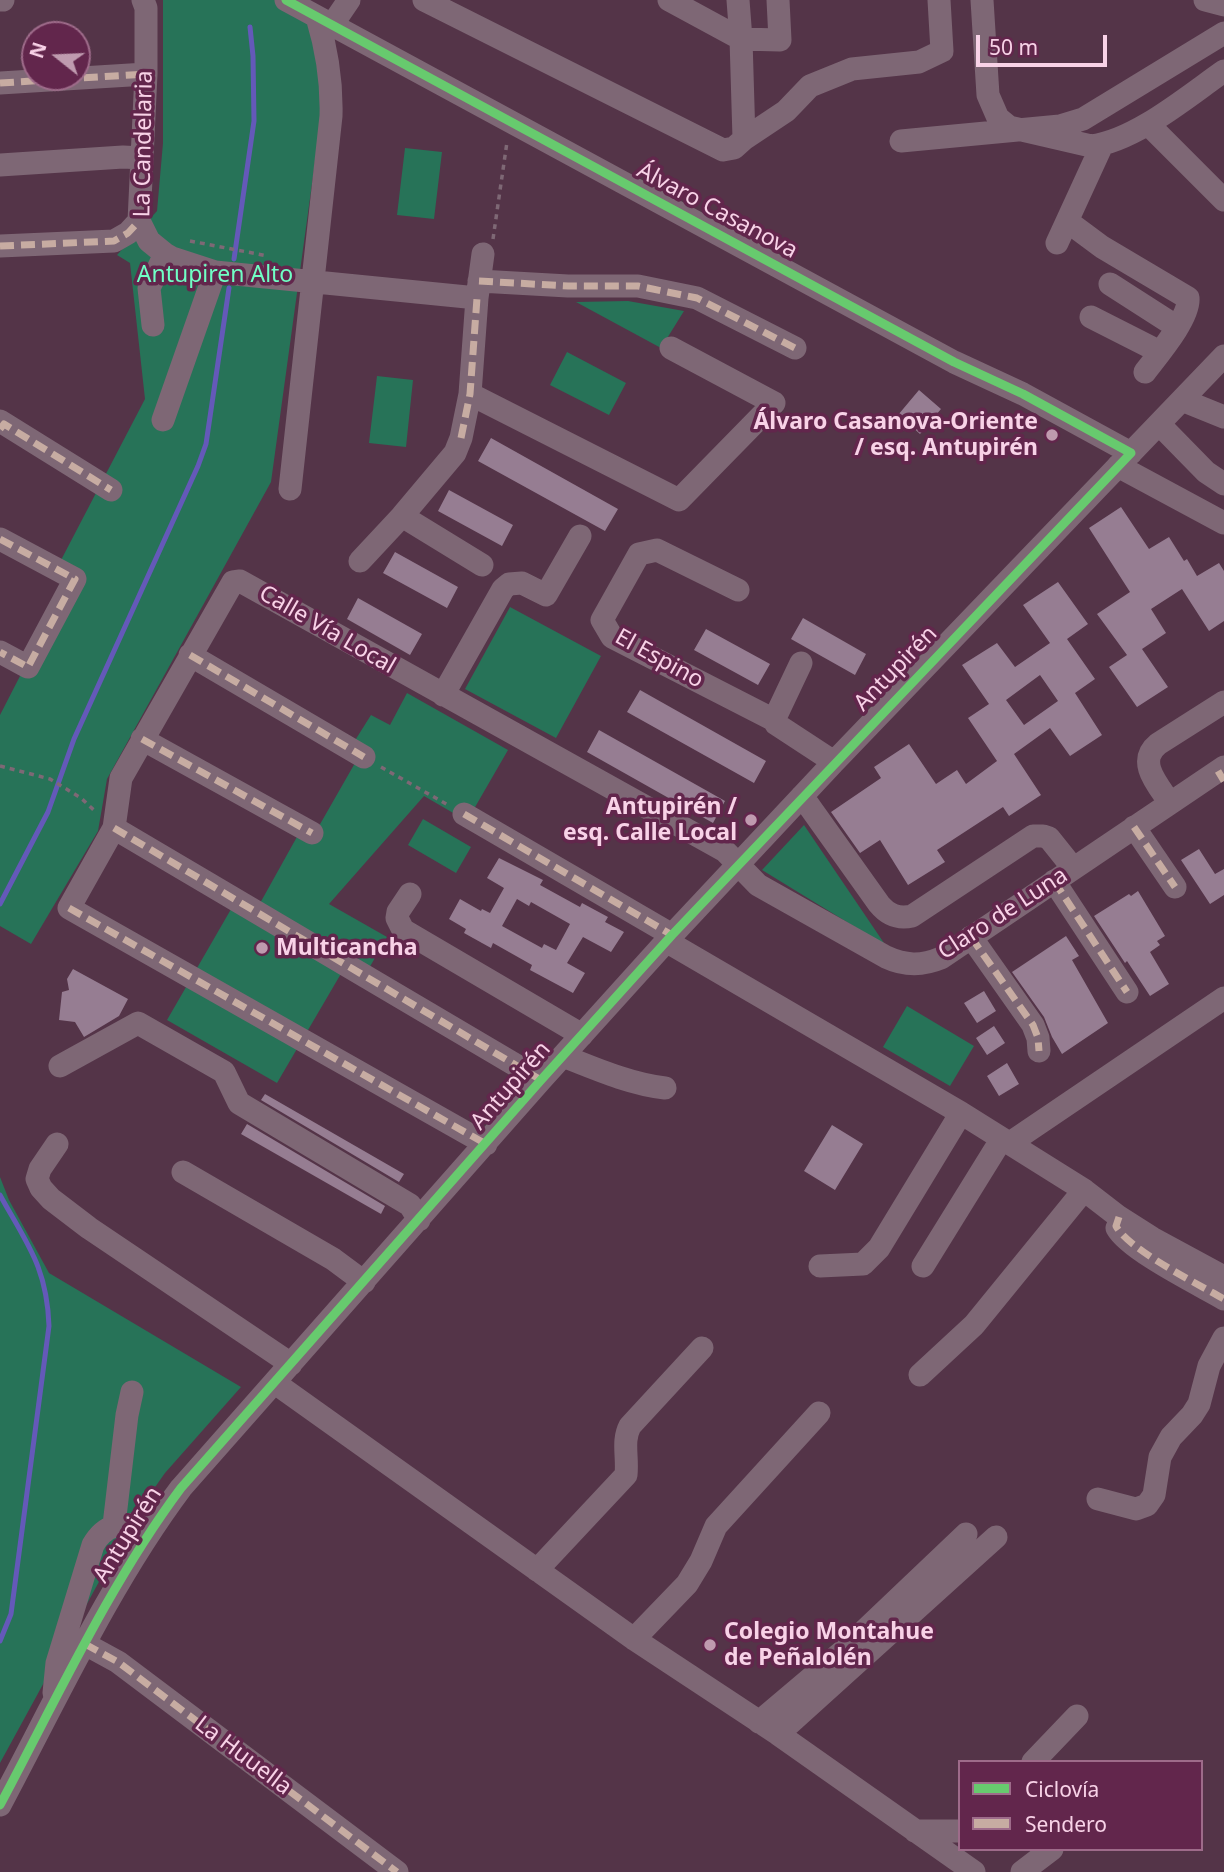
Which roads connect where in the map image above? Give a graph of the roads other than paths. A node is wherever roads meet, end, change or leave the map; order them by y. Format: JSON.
{"nodes":[{"id":1,"x":143,"y":0,"type":"edge"},
{"id":2,"x":286,"y":0,"type":"edge"},
{"id":3,"x":349,"y":0,"type":"edge"},
{"id":4,"x":424,"y":0,"type":"edge"},
{"id":5,"x":669,"y":0,"type":"edge"},
{"id":6,"x":738,"y":0,"type":"edge"},
{"id":7,"x":778,"y":0,"type":"edge"},
{"id":8,"x":939,"y":0,"type":"edge"},
{"id":9,"x":982,"y":0,"type":"edge"},
{"id":10,"x":1205,"y":0,"type":"edge"},
{"id":11,"x":1224,"y":5,"type":"edge"},
{"id":12,"x":325,"y":21,"type":"junction"},
{"id":13,"x":1224,"y":33,"type":"edge"},
{"id":14,"x":741,"y":38,"type":"junction"},
{"id":15,"x":1224,"y":71,"type":"edge"},
{"id":16,"x":146,"y":74,"type":"junction"},
{"id":17,"x":0,"y":83,"type":"edge"},
{"id":18,"x":1148,"y":124,"type":"junction"},
{"id":19,"x":1020,"y":130,"type":"junction"},
{"id":20,"x":744,"y":139,"type":"junction"},
{"id":21,"x":901,"y":141,"type":"dead end"},
{"id":22,"x":1102,"y":145,"type":"junction"},
{"id":23,"x":142,"y":158,"type":"junction"},
{"id":24,"x":0,"y":165,"type":"edge"},
{"id":25,"x":1224,"y":200,"type":"edge"},
{"id":26,"x":139,"y":221,"type":"junction"},
{"id":27,"x":1067,"y":221,"type":"junction"},
{"id":28,"x":1057,"y":243,"type":"dead end"},
{"id":29,"x":0,"y":246,"type":"edge"},
{"id":30,"x":173,"y":247,"type":"junction"},
{"id":31,"x":483,"y":254,"type":"road end"},
{"id":32,"x":215,"y":272,"type":"junction"},
{"id":33,"x":313,"y":282,"type":"junction"},
{"id":34,"x":1110,"y":284,"type":"dead end"},
{"id":35,"x":478,"y":290,"type":"junction"},
{"id":36,"x":1091,"y":317,"type":"dead end"},
{"id":37,"x":153,"y":325,"type":"dead end"},
{"id":38,"x":1177,"y":327,"type":"junction"},
{"id":39,"x":671,"y":348,"type":"dead end"},
{"id":40,"x":795,"y":348,"type":"dead end"},
{"id":41,"x":1160,"y":352,"type":"junction"},
{"id":42,"x":1224,"y":356,"type":"edge"},
{"id":43,"x":1144,"y":372,"type":"dead end"},
{"id":44,"x":470,"y":394,"type":"junction"},
{"id":45,"x":1182,"y":400,"type":"junction"},
{"id":46,"x":1224,"y":417,"type":"edge"},
{"id":47,"x":163,"y":421,"type":"dead end"},
{"id":48,"x":1159,"y":424,"type":"junction"},
{"id":49,"x":1,"y":425,"type":"edge"},
{"id":50,"x":1124,"y":460,"type":"junction"},
{"id":51,"x":1224,"y":484,"type":"edge"},
{"id":52,"x":290,"y":489,"type":"dead end"},
{"id":53,"x":111,"y":490,"type":"dead end"},
{"id":54,"x":402,"y":516,"type":"junction"},
{"id":55,"x":1224,"y":523,"type":"edge"},
{"id":56,"x":580,"y":536,"type":"dead end"},
{"id":57,"x":0,"y":539,"type":"edge"},
{"id":58,"x":360,"y":561,"type":"dead end"},
{"id":59,"x":482,"y":565,"type":"dead end"},
{"id":60,"x":738,"y":590,"type":"dead end"},
{"id":61,"x":0,"y":652,"type":"edge"},
{"id":62,"x":190,"y":655,"type":"junction"},
{"id":63,"x":802,"y":663,"type":"dead end"},
{"id":64,"x":443,"y":695,"type":"junction"},
{"id":65,"x":1224,"y":702,"type":"edge"},
{"id":66,"x":774,"y":720,"type":"junction"},
{"id":67,"x":142,"y":739,"type":"junction"},
{"id":68,"x":364,"y":757,"type":"road end"},
{"id":69,"x":834,"y":762,"type":"junction"},
{"id":70,"x":1222,"y":773,"type":"edge"},
{"id":71,"x":802,"y":796,"type":"junction"},
{"id":72,"x":1170,"y":803,"type":"junction"},
{"id":73,"x":464,"y":814,"type":"road end"},
{"id":74,"x":1134,"y":827,"type":"junction"},
{"id":75,"x":114,"y":828,"type":"junction"},
{"id":76,"x":312,"y":833,"type":"dead end"},
{"id":77,"x":739,"y":865,"type":"junction"},
{"id":78,"x":1073,"y":868,"type":"junction"},
{"id":79,"x":1054,"y":881,"type":"junction"},
{"id":80,"x":1175,"y":887,"type":"dead end"},
{"id":81,"x":410,"y":894,"type":"dead end"},
{"id":82,"x":971,"y":937,"type":"junction"},
{"id":83,"x":669,"y":938,"type":"junction"},
{"id":84,"x":1127,"y":992,"type":"dead end"},
{"id":85,"x":1224,"y":998,"type":"edge"},
{"id":86,"x":582,"y":1035,"type":"junction"},
{"id":87,"x":1038,"y":1051,"type":"dead end"},
{"id":88,"x":563,"y":1056,"type":"junction"},
{"id":89,"x":60,"y":1066,"type":"dead end"},
{"id":90,"x":541,"y":1080,"type":"junction"},
{"id":91,"x":665,"y":1088,"type":"dead end"},
{"id":92,"x":961,"y":1113,"type":"junction"},
{"id":93,"x":1006,"y":1141,"type":"junction"},
{"id":94,"x":57,"y":1144,"type":"dead end"},
{"id":95,"x":486,"y":1144,"type":"junction"},
{"id":96,"x":183,"y":1172,"type":"dead end"},
{"id":97,"x":1084,"y":1189,"type":"junction"},
{"id":98,"x":1119,"y":1217,"type":"junction"},
{"id":99,"x":419,"y":1220,"type":"junction"},
{"id":100,"x":820,"y":1266,"type":"dead end"},
{"id":101,"x":923,"y":1266,"type":"dead end"},
{"id":102,"x":1224,"y":1277,"type":"edge"},
{"id":103,"x":364,"y":1282,"type":"junction"},
{"id":104,"x":1224,"y":1299,"type":"edge"},
{"id":105,"x":1224,"y":1338,"type":"edge"},
{"id":106,"x":702,"y":1348,"type":"dead end"},
{"id":107,"x":291,"y":1364,"type":"junction"},
{"id":108,"x":920,"y":1375,"type":"dead end"},
{"id":109,"x":275,"y":1383,"type":"junction"},
{"id":110,"x":132,"y":1392,"type":"dead end"},
{"id":111,"x":819,"y":1413,"type":"dead end"},
{"id":112,"x":1098,"y":1499,"type":"dead end"},
{"id":113,"x":114,"y":1525,"type":"junction"},
{"id":114,"x":153,"y":1525,"type":"junction"},
{"id":115,"x":967,"y":1534,"type":"dead end"},
{"id":116,"x":996,"y":1538,"type":"dead end"},
{"id":117,"x":537,"y":1570,"type":"junction"},
{"id":118,"x":634,"y":1639,"type":"junction"},
{"id":119,"x":85,"y":1644,"type":"junction"},
{"id":120,"x":52,"y":1706,"type":"junction"},
{"id":121,"x":1077,"y":1716,"type":"dead end"},
{"id":122,"x":769,"y":1728,"type":"junction"},
{"id":123,"x":1035,"y":1760,"type":"edge"},
{"id":124,"x":0,"y":1805,"type":"edge"},
{"id":125,"x":915,"y":1831,"type":"junction"},
{"id":126,"x":958,"y":1831,"type":"edge"},
{"id":127,"x":1049,"y":1851,"type":"edge"},
{"id":128,"x":397,"y":1872,"type":"edge"},
{"id":129,"x":974,"y":1872,"type":"edge"},
{"id":130,"x":1022,"y":1872,"type":"edge"}],
"edges":[{"from":1,"to":16,"type":"street","name":"La Candelaria"},
{"from":2,"to":12,"type":"street","name":"Álvaro Casanova"},
{"from":3,"to":12,"type":"street"},
{"from":4,"to":20,"type":"street"},
{"from":5,"to":14,"type":"street"},
{"from":6,"to":14,"type":"street"},
{"from":7,"to":14,"type":"street"},
{"from":8,"to":20,"type":"street"},
{"from":9,"to":19,"type":"street"},
{"from":10,"to":11,"type":"street"},
{"from":12,"to":33,"type":"street"},
{"from":12,"to":50,"type":"street","name":"Álvaro Casanova"},
{"from":13,"to":19,"type":"street"},
{"from":14,"to":20,"type":"street"},
{"from":15,"to":18,"type":"street"},
{"from":16,"to":17,"type":"street"},
{"from":16,"to":23,"type":"street","name":"La Candelaria"},
{"from":18,"to":22,"type":"street"},
{"from":18,"to":25,"type":"street"},
{"from":19,"to":21,"type":"street"},
{"from":19,"to":22,"type":"street"},
{"from":22,"to":27,"type":"street"},
{"from":23,"to":24,"type":"street"},
{"from":23,"to":26,"type":"street","name":"La Candelaria"},
{"from":26,"to":29,"type":"street"},
{"from":26,"to":30,"type":"street","name":"La Candelaria"},
{"from":27,"to":28,"type":"street"},
{"from":27,"to":38,"type":"street"},
{"from":30,"to":32,"type":"street","name":"La Candelaria"},
{"from":30,"to":37,"type":"street"},
{"from":31,"to":35,"type":"street"},
{"from":32,"to":33,"type":"street","name":"La Candelaria"},
{"from":32,"to":47,"type":"street"},
{"from":33,"to":35,"type":"street","name":"La Candelaria"},
{"from":33,"to":52,"type":"street"},
{"from":34,"to":38,"type":"street"},
{"from":35,"to":40,"type":"street","name":"La Candelaria"},
{"from":35,"to":44,"type":"street"},
{"from":36,"to":41,"type":"street"},
{"from":38,"to":41,"type":"street"},
{"from":39,"to":44,"type":"street"},
{"from":41,"to":43,"type":"street"},
{"from":42,"to":45,"type":"street","name":"Antupirén"},
{"from":44,"to":54,"type":"street"},
{"from":45,"to":46,"type":"street"},
{"from":45,"to":48,"type":"street","name":"Antupirén"},
{"from":48,"to":50,"type":"street","name":"Antupirén"},
{"from":48,"to":51,"type":"street"},
{"from":49,"to":53,"type":"street"},
{"from":50,"to":55,"type":"street","name":"Álvaro Casanova"},
{"from":50,"to":69,"type":"street","name":"Antupirén"},
{"from":54,"to":58,"type":"street"},
{"from":54,"to":59,"type":"street"},
{"from":56,"to":64,"type":"street"},
{"from":57,"to":61,"type":"street"},
{"from":60,"to":66,"type":"street","name":"El Espino"},
{"from":62,"to":64,"type":"street","name":"Calle Vía Local"},
{"from":62,"to":67,"type":"street","name":"Calle Vía Local"},
{"from":62,"to":68,"type":"street"},
{"from":63,"to":66,"type":"street"},
{"from":64,"to":77,"type":"street","name":"Calle Vía Local"},
{"from":65,"to":72,"type":"street"},
{"from":66,"to":69,"type":"street","name":"El Espino"},
{"from":67,"to":75,"type":"street","name":"Calle Vía Local"},
{"from":67,"to":76,"type":"street"},
{"from":69,"to":71,"type":"street","name":"Antupirén"},
{"from":70,"to":72,"type":"street","name":"Claro de Luna"},
{"from":71,"to":77,"type":"street","name":"Antupirén"},
{"from":71,"to":78,"type":"street"},
{"from":72,"to":74,"type":"street","name":"Claro de Luna"},
{"from":73,"to":83,"type":"street"},
{"from":74,"to":78,"type":"street","name":"Claro de Luna"},
{"from":74,"to":80,"type":"street"},
{"from":75,"to":90,"type":"street"},
{"from":75,"to":95,"type":"street","name":"Calle Vía Local"},
{"from":77,"to":82,"type":"street","name":"Claro de Luna"},
{"from":77,"to":83,"type":"street","name":"Antupirén"},
{"from":78,"to":79,"type":"street","name":"Claro de Luna"},
{"from":79,"to":82,"type":"street","name":"Claro de Luna"},
{"from":79,"to":84,"type":"street"},
{"from":81,"to":86,"type":"street"},
{"from":82,"to":87,"type":"street"},
{"from":83,"to":86,"type":"street","name":"Antupirén"},
{"from":83,"to":92,"type":"street"},
{"from":85,"to":93,"type":"street"},
{"from":86,"to":88,"type":"street","name":"Antupirén"},
{"from":88,"to":90,"type":"street","name":"Antupirén"},
{"from":88,"to":91,"type":"street"},
{"from":89,"to":99,"type":"street"},
{"from":90,"to":95,"type":"street","name":"Antupirén"},
{"from":92,"to":93,"type":"street"},
{"from":92,"to":100,"type":"street"},
{"from":93,"to":97,"type":"street"},
{"from":93,"to":101,"type":"street"},
{"from":94,"to":107,"type":"street"},
{"from":95,"to":99,"type":"street","name":"Antupirén"},
{"from":96,"to":103,"type":"street"},
{"from":97,"to":98,"type":"street"},
{"from":97,"to":108,"type":"street"},
{"from":98,"to":102,"type":"street"},
{"from":98,"to":104,"type":"street"},
{"from":99,"to":103,"type":"street","name":"Antupirén"},
{"from":103,"to":107,"type":"street","name":"Antupirén"},
{"from":105,"to":112,"type":"street"},
{"from":106,"to":117,"type":"street"},
{"from":107,"to":109,"type":"street","name":"Antupirén"},
{"from":109,"to":114,"type":"street","name":"Antupirén"},
{"from":109,"to":117,"type":"street"},
{"from":110,"to":113,"type":"street"},
{"from":111,"to":118,"type":"street"},
{"from":113,"to":114,"type":"street"},
{"from":113,"to":120,"type":"street"},
{"from":114,"to":119,"type":"street","name":"Antupirén"},
{"from":115,"to":122,"type":"street"},
{"from":116,"to":122,"type":"street"},
{"from":117,"to":118,"type":"street"},
{"from":118,"to":122,"type":"street"},
{"from":119,"to":120,"type":"street","name":"Antupirén"},
{"from":119,"to":128,"type":"street","name":"La Huuella"},
{"from":120,"to":124,"type":"street","name":"Antupirén"},
{"from":121,"to":123,"type":"street"},
{"from":122,"to":125,"type":"street"},
{"from":125,"to":126,"type":"street"},
{"from":125,"to":129,"type":"street"},
{"from":127,"to":130,"type":"street"}]}
